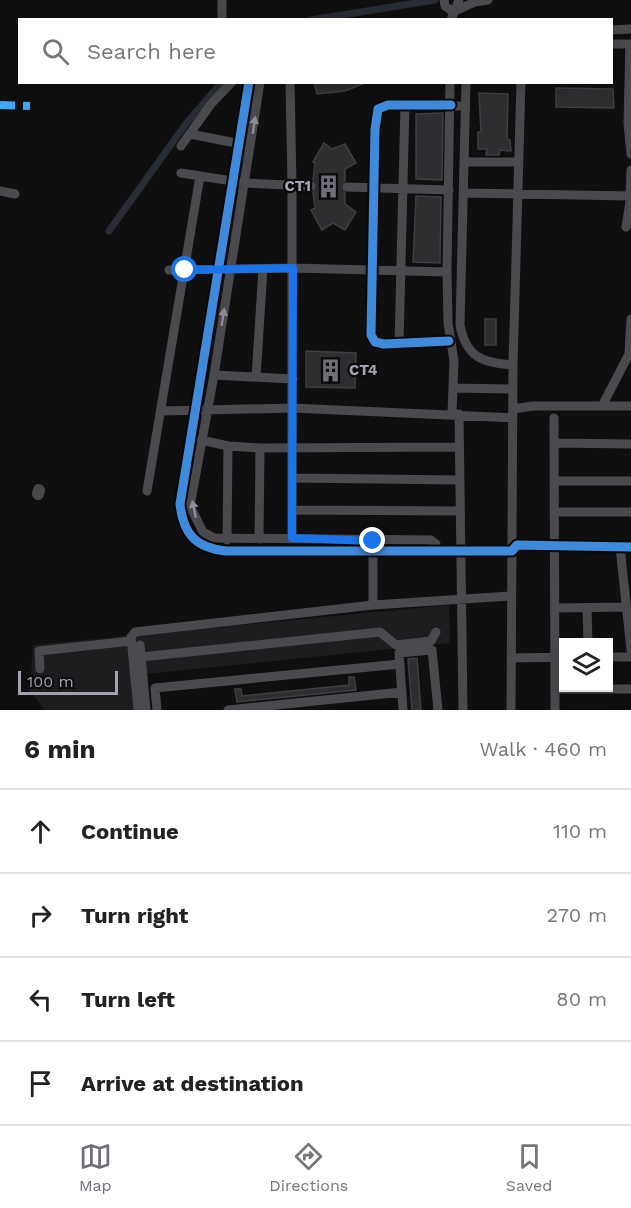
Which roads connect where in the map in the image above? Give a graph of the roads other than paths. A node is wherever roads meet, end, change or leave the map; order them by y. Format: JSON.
{"nodes":[{"id":1,"x":222,"y":0,"type":"edge"},
{"id":2,"x":488,"y":0,"type":"edge"},
{"id":3,"x":459,"y":1,"type":"edge"},
{"id":4,"x":448,"y":9,"type":"edge"},
{"id":5,"x":222,"y":18,"type":"edge"},
{"id":6,"x":631,"y":29,"type":"edge"},
{"id":7,"x":613,"y":30,"type":"edge"},
{"id":8,"x":613,"y":44,"type":"edge"},
{"id":9,"x":631,"y":44,"type":"edge"},
{"id":10,"x":230,"y":84,"type":"edge"},
{"id":11,"x":249,"y":84,"type":"edge"},
{"id":12,"x":260,"y":84,"type":"edge"},
{"id":13,"x":290,"y":84,"type":"edge"},
{"id":14,"x":450,"y":84,"type":"edge"},
{"id":15,"x":466,"y":84,"type":"edge"},
{"id":16,"x":521,"y":84,"type":"edge"},
{"id":17,"x":405,"y":104,"type":"junction"},
{"id":18,"x":451,"y":105,"type":"junction"},
{"id":19,"x":465,"y":106,"type":"junction"},
{"id":20,"x":190,"y":134,"type":"junction"},
{"id":21,"x":241,"y":144,"type":"junction"},
{"id":22,"x":181,"y":146,"type":"dead end"},
{"id":23,"x":631,"y":154,"type":"edge"},
{"id":24,"x":464,"y":162,"type":"junction"},
{"id":25,"x":518,"y":162,"type":"junction"},
{"id":26,"x":631,"y":170,"type":"edge"},
{"id":27,"x":181,"y":173,"type":"dead end"},
{"id":28,"x":200,"y":176,"type":"junction"},
{"id":29,"x":240,"y":182,"type":"junction"},
{"id":30,"x":292,"y":186,"type":"junction"},
{"id":31,"x":311,"y":186,"type":"tunnel mouth"},
{"id":32,"x":347,"y":187,"type":"tunnel mouth"},
{"id":33,"x":376,"y":187,"type":"junction"},
{"id":34,"x":403,"y":188,"type":"junction"},
{"id":35,"x":449,"y":189,"type":"junction"},
{"id":36,"x":0,"y":191,"type":"edge"},
{"id":37,"x":464,"y":192,"type":"junction"},
{"id":38,"x":518,"y":192,"type":"junction"},
{"id":39,"x":15,"y":194,"type":"dead end"},
{"id":40,"x":630,"y":196,"type":"edge"},
{"id":41,"x":628,"y":221,"type":"edge"},
{"id":42,"x":293,"y":268,"type":"junction"},
{"id":43,"x":226,"y":269,"type":"junction"},
{"id":44,"x":263,"y":269,"type":"junction"},
{"id":45,"x":169,"y":270,"type":"dead end"},
{"id":46,"x":185,"y":270,"type":"junction"},
{"id":47,"x":371,"y":270,"type":"junction"},
{"id":48,"x":401,"y":271,"type":"junction"},
{"id":49,"x":447,"y":272,"type":"junction"},
{"id":50,"x":631,"y":319,"type":"edge"},
{"id":51,"x":449,"y":341,"type":"junction"},
{"id":52,"x":399,"y":344,"type":"junction"},
{"id":53,"x":513,"y":365,"type":"junction"},
{"id":54,"x":214,"y":375,"type":"junction"},
{"id":55,"x":256,"y":377,"type":"junction"},
{"id":56,"x":293,"y":379,"type":"junction"},
{"id":57,"x":453,"y":388,"type":"junction"},
{"id":58,"x":513,"y":389,"type":"junction"},
{"id":59,"x":602,"y":406,"type":"junction"},
{"id":60,"x":631,"y":406,"type":"edge"},
{"id":61,"x":292,"y":408,"type":"junction"},
{"id":62,"x":162,"y":411,"type":"junction"},
{"id":63,"x":196,"y":411,"type":"junction"},
{"id":64,"x":207,"y":411,"type":"junction"},
{"id":65,"x":455,"y":414,"type":"junction"},
{"id":66,"x":513,"y":414,"type":"junction"},
{"id":67,"x":554,"y":418,"type":"dead end"},
{"id":68,"x":201,"y":440,"type":"junction"},
{"id":69,"x":554,"y":442,"type":"junction"},
{"id":70,"x":631,"y":444,"type":"edge"},
{"id":71,"x":228,"y":446,"type":"junction"},
{"id":72,"x":293,"y":447,"type":"junction"},
{"id":73,"x":459,"y":447,"type":"junction"},
{"id":74,"x":260,"y":448,"type":"junction"},
{"id":75,"x":293,"y":478,"type":"junction"},
{"id":76,"x":459,"y":480,"type":"junction"},
{"id":77,"x":554,"y":481,"type":"junction"},
{"id":78,"x":631,"y":481,"type":"edge"},
{"id":79,"x":147,"y":491,"type":"dead end"},
{"id":80,"x":293,"y":510,"type":"junction"},
{"id":81,"x":460,"y":511,"type":"junction"},
{"id":82,"x":555,"y":512,"type":"junction"},
{"id":83,"x":631,"y":512,"type":"edge"},
{"id":84,"x":206,"y":534,"type":"junction"},
{"id":85,"x":292,"y":538,"type":"junction"},
{"id":86,"x":259,"y":539,"type":"junction"},
{"id":87,"x":227,"y":540,"type":"junction"},
{"id":88,"x":199,"y":544,"type":"junction"},
{"id":89,"x":554,"y":545,"type":"junction"},
{"id":90,"x":373,"y":546,"type":"junction"},
{"id":91,"x":631,"y":547,"type":"edge"},
{"id":92,"x":620,"y":548,"type":"junction"},
{"id":93,"x":512,"y":551,"type":"junction"},
{"id":94,"x":460,"y":552,"type":"junction"},
{"id":95,"x":512,"y":596,"type":"junction"},
{"id":96,"x":461,"y":598,"type":"junction"},
{"id":97,"x":373,"y":605,"type":"junction"},
{"id":98,"x":626,"y":607,"type":"junction"},
{"id":99,"x":555,"y":608,"type":"junction"},
{"id":100,"x":587,"y":608,"type":"junction"},
{"id":101,"x":436,"y":632,"type":"dead end"},
{"id":102,"x":588,"y":638,"type":"edge"},
{"id":103,"x":135,"y":643,"type":"junction"},
{"id":104,"x":631,"y":650,"type":"edge"},
{"id":105,"x":141,"y":657,"type":"junction"},
{"id":106,"x":559,"y":657,"type":"edge"},
{"id":107,"x":613,"y":657,"type":"edge"},
{"id":108,"x":631,"y":657,"type":"edge"},
{"id":109,"x":511,"y":658,"type":"junction"},
{"id":110,"x":400,"y":664,"type":"junction"},
{"id":111,"x":40,"y":669,"type":"dead end"},
{"id":112,"x":555,"y":688,"type":"junction"},
{"id":113,"x":631,"y":689,"type":"edge"},
{"id":114,"x":402,"y":692,"type":"junction"},
{"id":115,"x":138,"y":710,"type":"edge"},
{"id":116,"x":146,"y":710,"type":"edge"},
{"id":117,"x":157,"y":710,"type":"edge"},
{"id":118,"x":228,"y":710,"type":"edge"},
{"id":119,"x":404,"y":710,"type":"edge"},
{"id":120,"x":438,"y":710,"type":"edge"},
{"id":121,"x":463,"y":710,"type":"edge"},
{"id":122,"x":511,"y":710,"type":"edge"},
{"id":123,"x":555,"y":710,"type":"edge"}],
"edges":[{"from":1,"to":5,"type":"street"},
{"from":2,"to":4,"type":"street"},
{"from":3,"to":4,"type":"street"},
{"from":6,"to":7,"type":"street"},
{"from":8,"to":9,"type":"street"},
{"from":9,"to":23,"type":"street"},
{"from":10,"to":20,"type":"street"},
{"from":11,"to":21,"type":"street"},
{"from":29,"to":12,"type":"street","one_way":true},
{"from":13,"to":30,"type":"street"},
{"from":14,"to":18,"type":"street"},
{"from":15,"to":19,"type":"street"},
{"from":16,"to":25,"type":"street"},
{"from":17,"to":18,"type":"street"},
{"from":17,"to":33,"type":"street"},
{"from":17,"to":34,"type":"street"},
{"from":18,"to":19,"type":"street"},
{"from":18,"to":35,"type":"street"},
{"from":19,"to":24,"type":"street"},
{"from":20,"to":21,"type":"street"},
{"from":20,"to":22,"type":"street"},
{"from":21,"to":29,"type":"street"},
{"from":24,"to":25,"type":"street"},
{"from":24,"to":37,"type":"street"},
{"from":25,"to":38,"type":"street"},
{"from":26,"to":40,"type":"street"},
{"from":27,"to":28,"type":"street"},
{"from":28,"to":29,"type":"street"},
{"from":28,"to":46,"type":"street"},
{"from":29,"to":30,"type":"street"},
{"from":29,"to":43,"type":"street"},
{"from":30,"to":31,"type":"street"},
{"from":30,"to":42,"type":"street"},
{"from":32,"to":33,"type":"street"},
{"from":33,"to":34,"type":"street"},
{"from":33,"to":47,"type":"street"},
{"from":34,"to":35,"type":"street"},
{"from":34,"to":48,"type":"street"},
{"from":35,"to":49,"type":"street"},
{"from":36,"to":39,"type":"street"},
{"from":37,"to":38,"type":"street"},
{"from":37,"to":53,"type":"street"},
{"from":38,"to":40,"type":"street"},
{"from":38,"to":53,"type":"street"},
{"from":40,"to":41,"type":"street"},
{"from":42,"to":44,"type":"street"},
{"from":42,"to":47,"type":"street"},
{"from":42,"to":56,"type":"street"},
{"from":43,"to":44,"type":"street"},
{"from":43,"to":46,"type":"street"},
{"from":54,"to":43,"type":"street","one_way":true},
{"from":43,"to":63,"type":"street"},
{"from":44,"to":55,"type":"street"},
{"from":45,"to":46,"type":"street"},
{"from":46,"to":62,"type":"street"},
{"from":47,"to":48,"type":"street"},
{"from":47,"to":52,"type":"street"},
{"from":48,"to":49,"type":"street"},
{"from":48,"to":52,"type":"street"},
{"from":49,"to":51,"type":"street"},
{"from":50,"to":59,"type":"street"},
{"from":51,"to":52,"type":"street"},
{"from":51,"to":57,"type":"street"},
{"from":53,"to":58,"type":"street"},
{"from":54,"to":55,"type":"street"},
{"from":54,"to":64,"type":"street"},
{"from":55,"to":56,"type":"street"},
{"from":56,"to":61,"type":"street"},
{"from":57,"to":58,"type":"street"},
{"from":57,"to":65,"type":"street"},
{"from":58,"to":66,"type":"street"},
{"from":59,"to":60,"type":"street"},
{"from":59,"to":66,"type":"street"},
{"from":61,"to":64,"type":"street"},
{"from":61,"to":65,"type":"street"},
{"from":61,"to":72,"type":"street"},
{"from":62,"to":63,"type":"street"},
{"from":62,"to":79,"type":"street"},
{"from":63,"to":64,"type":"street"},
{"from":63,"to":88,"type":"street"},
{"from":64,"to":68,"type":"street"},
{"from":65,"to":66,"type":"street"},
{"from":65,"to":73,"type":"street"},
{"from":66,"to":93,"type":"street"},
{"from":67,"to":69,"type":"street"},
{"from":68,"to":71,"type":"street"},
{"from":84,"to":68,"type":"street","one_way":true},
{"from":69,"to":70,"type":"street"},
{"from":69,"to":77,"type":"street"},
{"from":71,"to":74,"type":"street"},
{"from":71,"to":87,"type":"street"},
{"from":72,"to":73,"type":"street"},
{"from":72,"to":74,"type":"street"},
{"from":72,"to":75,"type":"street"},
{"from":73,"to":76,"type":"street"},
{"from":74,"to":86,"type":"street"},
{"from":75,"to":76,"type":"street"},
{"from":75,"to":80,"type":"street"},
{"from":76,"to":81,"type":"street"},
{"from":77,"to":78,"type":"street"},
{"from":77,"to":82,"type":"street"},
{"from":80,"to":81,"type":"street"},
{"from":80,"to":85,"type":"street"},
{"from":81,"to":94,"type":"street"},
{"from":82,"to":83,"type":"street"},
{"from":82,"to":89,"type":"street"},
{"from":84,"to":87,"type":"street"},
{"from":84,"to":88,"type":"street"},
{"from":85,"to":86,"type":"street"},
{"from":85,"to":90,"type":"street"},
{"from":86,"to":87,"type":"street"},
{"from":88,"to":90,"type":"street"},
{"from":89,"to":92,"type":"street"},
{"from":89,"to":93,"type":"street"},
{"from":89,"to":99,"type":"street"},
{"from":90,"to":94,"type":"street"},
{"from":90,"to":97,"type":"street"},
{"from":91,"to":92,"type":"street"},
{"from":92,"to":98,"type":"street"},
{"from":93,"to":94,"type":"street"},
{"from":93,"to":95,"type":"street"},
{"from":94,"to":96,"type":"street"},
{"from":95,"to":96,"type":"street"},
{"from":95,"to":109,"type":"street"},
{"from":96,"to":97,"type":"street"},
{"from":96,"to":121,"type":"street"},
{"from":97,"to":103,"type":"street"},
{"from":98,"to":100,"type":"street"},
{"from":98,"to":104,"type":"street"},
{"from":99,"to":100,"type":"street"},
{"from":99,"to":106,"type":"street"},
{"from":100,"to":102,"type":"street"},
{"from":101,"to":105,"type":"street"},
{"from":103,"to":105,"type":"street"},
{"from":103,"to":111,"type":"street"},
{"from":103,"to":115,"type":"street"},
{"from":105,"to":116,"type":"street"},
{"from":106,"to":109,"type":"street"},
{"from":106,"to":112,"type":"street"},
{"from":107,"to":108,"type":"street"},
{"from":109,"to":122,"type":"street"},
{"from":110,"to":114,"type":"street"},
{"from":110,"to":117,"type":"street"},
{"from":110,"to":120,"type":"street"},
{"from":112,"to":113,"type":"street"},
{"from":112,"to":123,"type":"street"},
{"from":114,"to":118,"type":"street"},
{"from":114,"to":119,"type":"street"}]}
